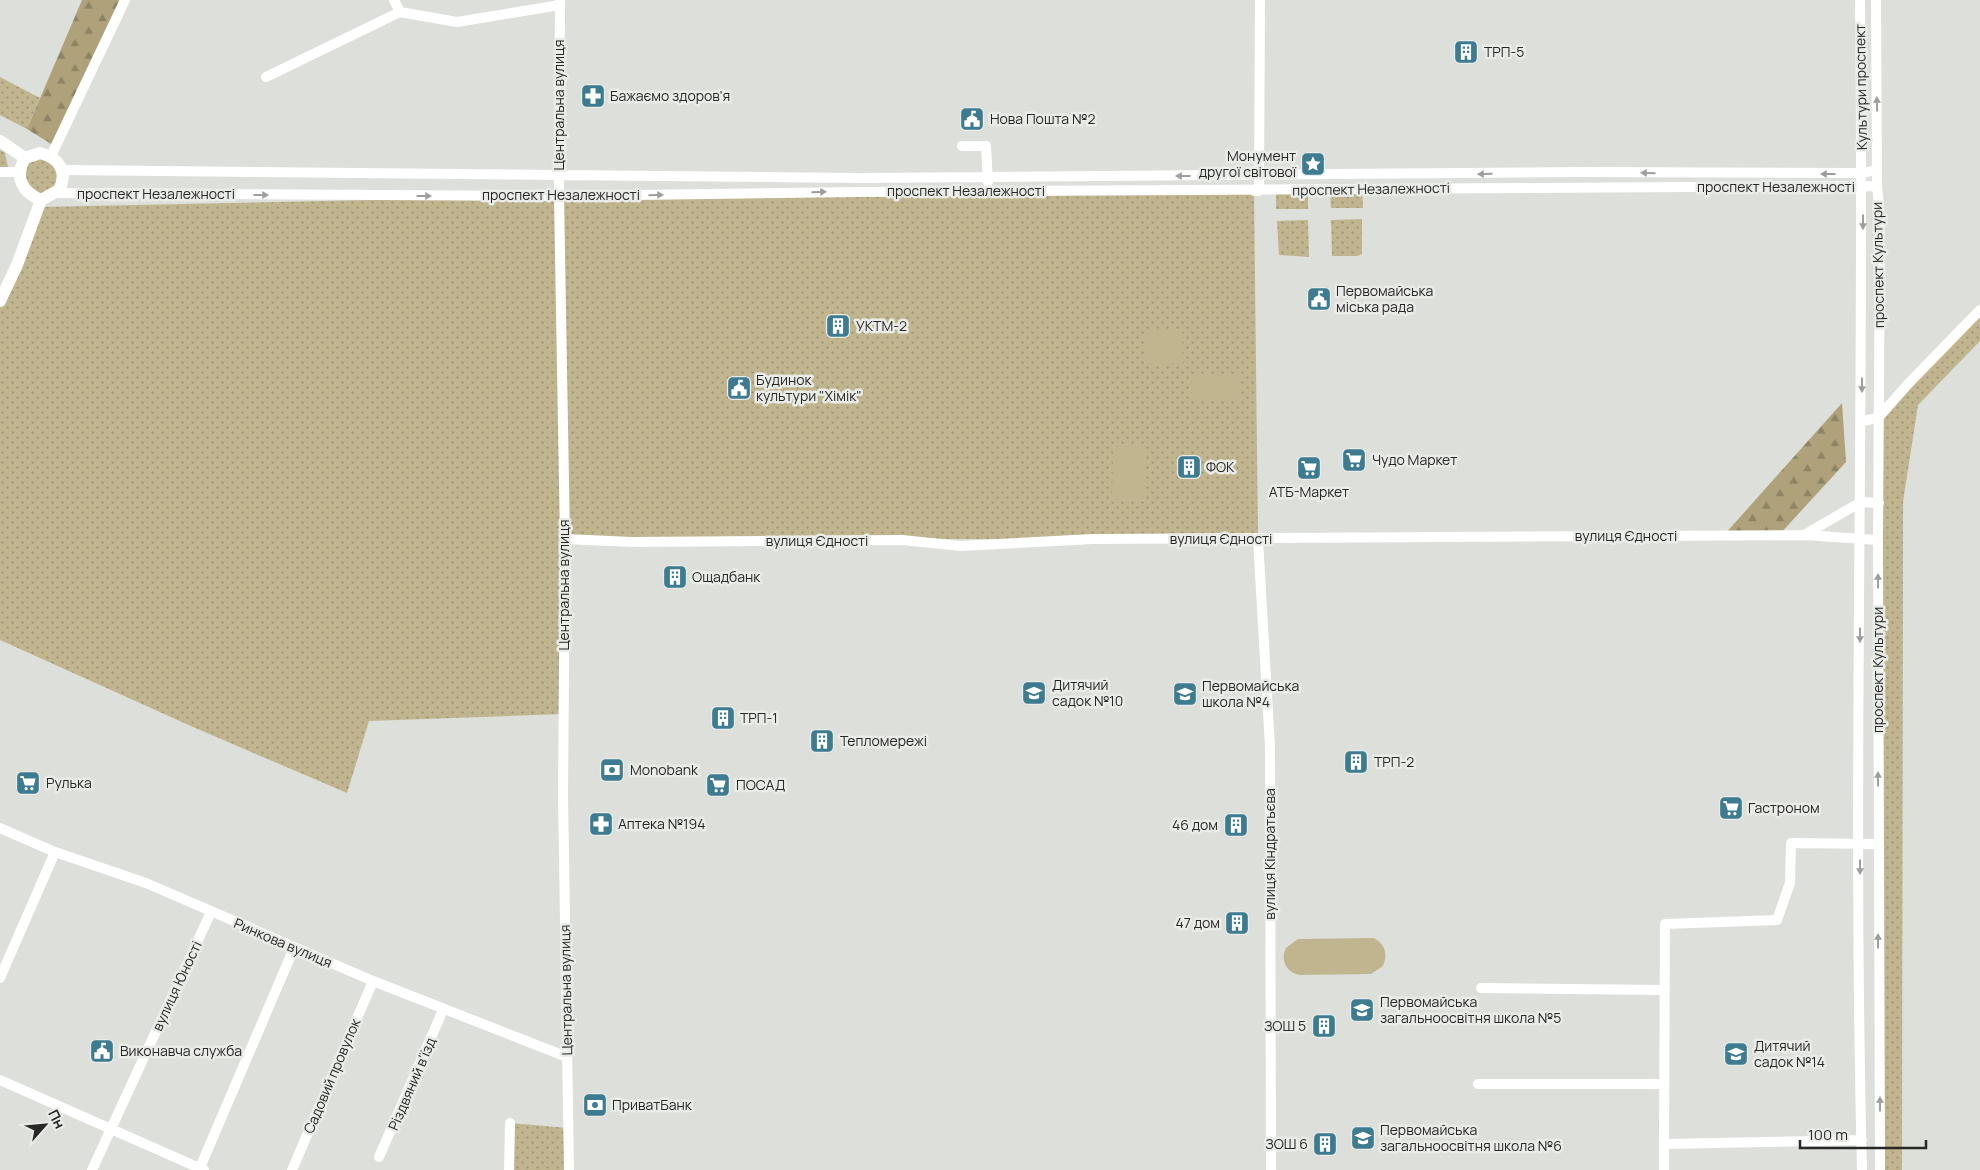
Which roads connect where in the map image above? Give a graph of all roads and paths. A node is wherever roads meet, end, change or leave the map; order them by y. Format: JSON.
{"nodes":[{"id":1,"x":124,"y":0,"type":"edge"},
{"id":2,"x":394,"y":0,"type":"edge"},
{"id":3,"x":1260,"y":0,"type":"edge"},
{"id":4,"x":1860,"y":0,"type":"edge"},
{"id":5,"x":1876,"y":0,"type":"edge"},
{"id":6,"x":560,"y":2,"type":"edge"},
{"id":7,"x":400,"y":12,"type":"junction"},
{"id":8,"x":266,"y":77,"type":"dead end"},
{"id":9,"x":1861,"y":130,"type":"junction"},
{"id":10,"x":1877,"y":131,"type":"junction"},
{"id":11,"x":0,"y":141,"type":"edge"},
{"id":12,"x":962,"y":146,"type":"dead end"},
{"id":13,"x":51,"y":156,"type":"junction"},
{"id":14,"x":25,"y":158,"type":"junction"},
{"id":15,"x":62,"y":170,"type":"junction"},
{"id":16,"x":1876,"y":170,"type":"junction"},
{"id":17,"x":0,"y":172,"type":"edge"},
{"id":18,"x":20,"y":172,"type":"junction"},
{"id":19,"x":559,"y":174,"type":"junction"},
{"id":20,"x":1666,"y":174,"type":"junction"},
{"id":21,"x":1862,"y":174,"type":"junction"},
{"id":22,"x":1259,"y":176,"type":"junction"},
{"id":23,"x":987,"y":177,"type":"junction"},
{"id":24,"x":1666,"y":186,"type":"junction"},
{"id":25,"x":1877,"y":186,"type":"junction"},
{"id":26,"x":1863,"y":188,"type":"junction"},
{"id":27,"x":988,"y":191,"type":"junction"},
{"id":28,"x":1256,"y":191,"type":"junction"},
{"id":29,"x":55,"y":193,"type":"junction"},
{"id":30,"x":559,"y":196,"type":"junction"},
{"id":31,"x":41,"y":200,"type":"junction"},
{"id":32,"x":0,"y":301,"type":"edge"},
{"id":33,"x":1980,"y":310,"type":"edge"},
{"id":34,"x":1878,"y":418,"type":"junction"},
{"id":35,"x":1862,"y":421,"type":"junction"},
{"id":36,"x":1861,"y":502,"type":"junction"},
{"id":37,"x":1879,"y":503,"type":"junction"},
{"id":38,"x":1804,"y":535,"type":"junction"},
{"id":39,"x":1860,"y":538,"type":"junction"},
{"id":40,"x":566,"y":539,"type":"junction"},
{"id":41,"x":1258,"y":539,"type":"junction"},
{"id":42,"x":1878,"y":540,"type":"junction"},
{"id":43,"x":0,"y":828,"type":"edge"},
{"id":44,"x":1878,"y":844,"type":"junction"},
{"id":45,"x":1860,"y":845,"type":"junction"},
{"id":46,"x":55,"y":852,"type":"junction"},
{"id":47,"x":211,"y":912,"type":"junction"},
{"id":48,"x":294,"y":948,"type":"junction"},
{"id":49,"x":0,"y":978,"type":"edge"},
{"id":50,"x":373,"y":981,"type":"junction"},
{"id":51,"x":1481,"y":988,"type":"dead end"},
{"id":52,"x":1664,"y":990,"type":"junction"},
{"id":53,"x":443,"y":1010,"type":"junction"},
{"id":54,"x":567,"y":1057,"type":"junction"},
{"id":55,"x":0,"y":1080,"type":"edge"},
{"id":56,"x":1478,"y":1084,"type":"dead end"},
{"id":57,"x":1664,"y":1084,"type":"junction"},
{"id":58,"x":510,"y":1123,"type":"dead end"},
{"id":59,"x":110,"y":1130,"type":"junction"},
{"id":60,"x":1862,"y":1140,"type":"junction"},
{"id":61,"x":1664,"y":1144,"type":"junction"},
{"id":62,"x":379,"y":1157,"type":"dead end"},
{"id":63,"x":201,"y":1169,"type":"edge"},
{"id":64,"x":92,"y":1170,"type":"edge"},
{"id":65,"x":292,"y":1170,"type":"edge"},
{"id":66,"x":509,"y":1170,"type":"edge"},
{"id":67,"x":569,"y":1170,"type":"edge"},
{"id":68,"x":1271,"y":1170,"type":"edge"},
{"id":69,"x":1664,"y":1170,"type":"edge"},
{"id":70,"x":1862,"y":1170,"type":"edge"},
{"id":71,"x":1880,"y":1170,"type":"edge"}],
"edges":[{"from":1,"to":13,"type":"street"},
{"from":2,"to":7,"type":"street"},
{"from":3,"to":22,"type":"street"},
{"from":4,"to":9,"type":"street","name":"Культури проспект"},
{"from":10,"to":5,"type":"street","name":"Культури проспект","one_way":true},
{"from":6,"to":7,"type":"street"},
{"from":6,"to":19,"type":"street","name":"Центральна вулиця"},
{"from":7,"to":8,"type":"street"},
{"from":9,"to":10,"type":"street"},
{"from":9,"to":21,"type":"street","name":"Культури проспект"},
{"from":10,"to":16,"type":"street","name":"Культури проспект"},
{"from":11,"to":14,"type":"main road"},
{"from":12,"to":23,"type":"street"},
{"from":13,"to":14,"type":"main road"},
{"from":13,"to":15,"type":"main road"},
{"from":14,"to":18,"type":"main road"},
{"from":15,"to":19,"type":"street","name":"проспект Незалежності"},
{"from":15,"to":29,"type":"main road"},
{"from":16,"to":21,"type":"street","name":"проспект Незалежності"},
{"from":16,"to":25,"type":"street","name":"проспект Культури"},
{"from":17,"to":18,"type":"street"},
{"from":18,"to":31,"type":"main road"},
{"from":19,"to":23,"type":"street","name":"проспект Незалежності"},
{"from":19,"to":30,"type":"street","name":"Центральна вулиця"},
{"from":21,"to":20,"type":"street","name":"проспект Незалежності","one_way":true},
{"from":20,"to":22,"type":"street","name":"проспект Незалежності","one_way":true},
{"from":20,"to":24,"type":"street"},
{"from":21,"to":26,"type":"street","name":"проспект Культури"},
{"from":22,"to":23,"type":"street","name":"проспект Незалежності","one_way":true},
{"from":22,"to":28,"type":"street"},
{"from":23,"to":27,"type":"street"},
{"from":24,"to":26,"type":"street","name":"проспект Незалежності"},
{"from":24,"to":28,"type":"street","name":"проспект Незалежності"},
{"from":25,"to":26,"type":"street","name":"проспект Незалежності"},
{"from":25,"to":34,"type":"street","name":"проспект Культури"},
{"from":26,"to":35,"type":"street","name":"проспект Культури","one_way":true},
{"from":27,"to":28,"type":"street","name":"проспект Незалежності"},
{"from":30,"to":27,"type":"street","name":"проспект Незалежності","one_way":true},
{"from":29,"to":30,"type":"street","name":"проспект Незалежності","one_way":true},
{"from":29,"to":31,"type":"main road"},
{"from":30,"to":40,"type":"street","name":"Центральна вулиця"},
{"from":31,"to":32,"type":"main road"},
{"from":33,"to":34,"type":"street"},
{"from":34,"to":35,"type":"street"},
{"from":34,"to":37,"type":"street","name":"проспект Культури"},
{"from":35,"to":36,"type":"street","name":"проспект Культури"},
{"from":36,"to":37,"type":"street"},
{"from":36,"to":38,"type":"street"},
{"from":36,"to":39,"type":"street","name":"проспект Культури"},
{"from":37,"to":42,"type":"street","name":"проспект Культури"},
{"from":38,"to":39,"type":"street","name":"вулиця Єдності"},
{"from":38,"to":41,"type":"street","name":"вулиця Єдності"},
{"from":39,"to":42,"type":"street","name":"вулиця Єдності"},
{"from":39,"to":45,"type":"street","name":"проспект Культури","one_way":true},
{"from":40,"to":41,"type":"street","name":"вулиця Єдності"},
{"from":40,"to":54,"type":"street","name":"Центральна вулиця"},
{"from":41,"to":68,"type":"street","name":"вулиця Кіндратьєва"},
{"from":44,"to":42,"type":"street","name":"проспект Культури","one_way":true},
{"from":43,"to":46,"type":"street","name":"Ринкова вулиця"},
{"from":44,"to":45,"type":"street"},
{"from":71,"to":44,"type":"street","name":"проспект Культури","one_way":true},
{"from":45,"to":52,"type":"street"},
{"from":45,"to":60,"type":"street","name":"проспект Культури","one_way":true},
{"from":46,"to":47,"type":"street","name":"Ринкова вулиця"},
{"from":46,"to":49,"type":"street"},
{"from":47,"to":48,"type":"street","name":"Ринкова вулиця"},
{"from":47,"to":59,"type":"street","name":"вулиця Юності"},
{"from":48,"to":50,"type":"street","name":"Ринкова вулиця"},
{"from":48,"to":63,"type":"street"},
{"from":50,"to":53,"type":"street","name":"Ринкова вулиця"},
{"from":50,"to":65,"type":"street","name":"Садовий провулок"},
{"from":51,"to":52,"type":"street"},
{"from":52,"to":57,"type":"street"},
{"from":53,"to":54,"type":"street","name":"Ринкова вулиця"},
{"from":53,"to":62,"type":"street","name":"Різдвяний в'їзд"},
{"from":54,"to":67,"type":"street","name":"Центральна вулиця"},
{"from":55,"to":59,"type":"street"},
{"from":56,"to":57,"type":"street"},
{"from":57,"to":61,"type":"street"},
{"from":58,"to":66,"type":"street"},
{"from":59,"to":63,"type":"street"},
{"from":59,"to":64,"type":"street","name":"вулиця Юності"},
{"from":60,"to":61,"type":"street"},
{"from":60,"to":70,"type":"street","name":"проспект Культури"},
{"from":61,"to":69,"type":"street"}]}
